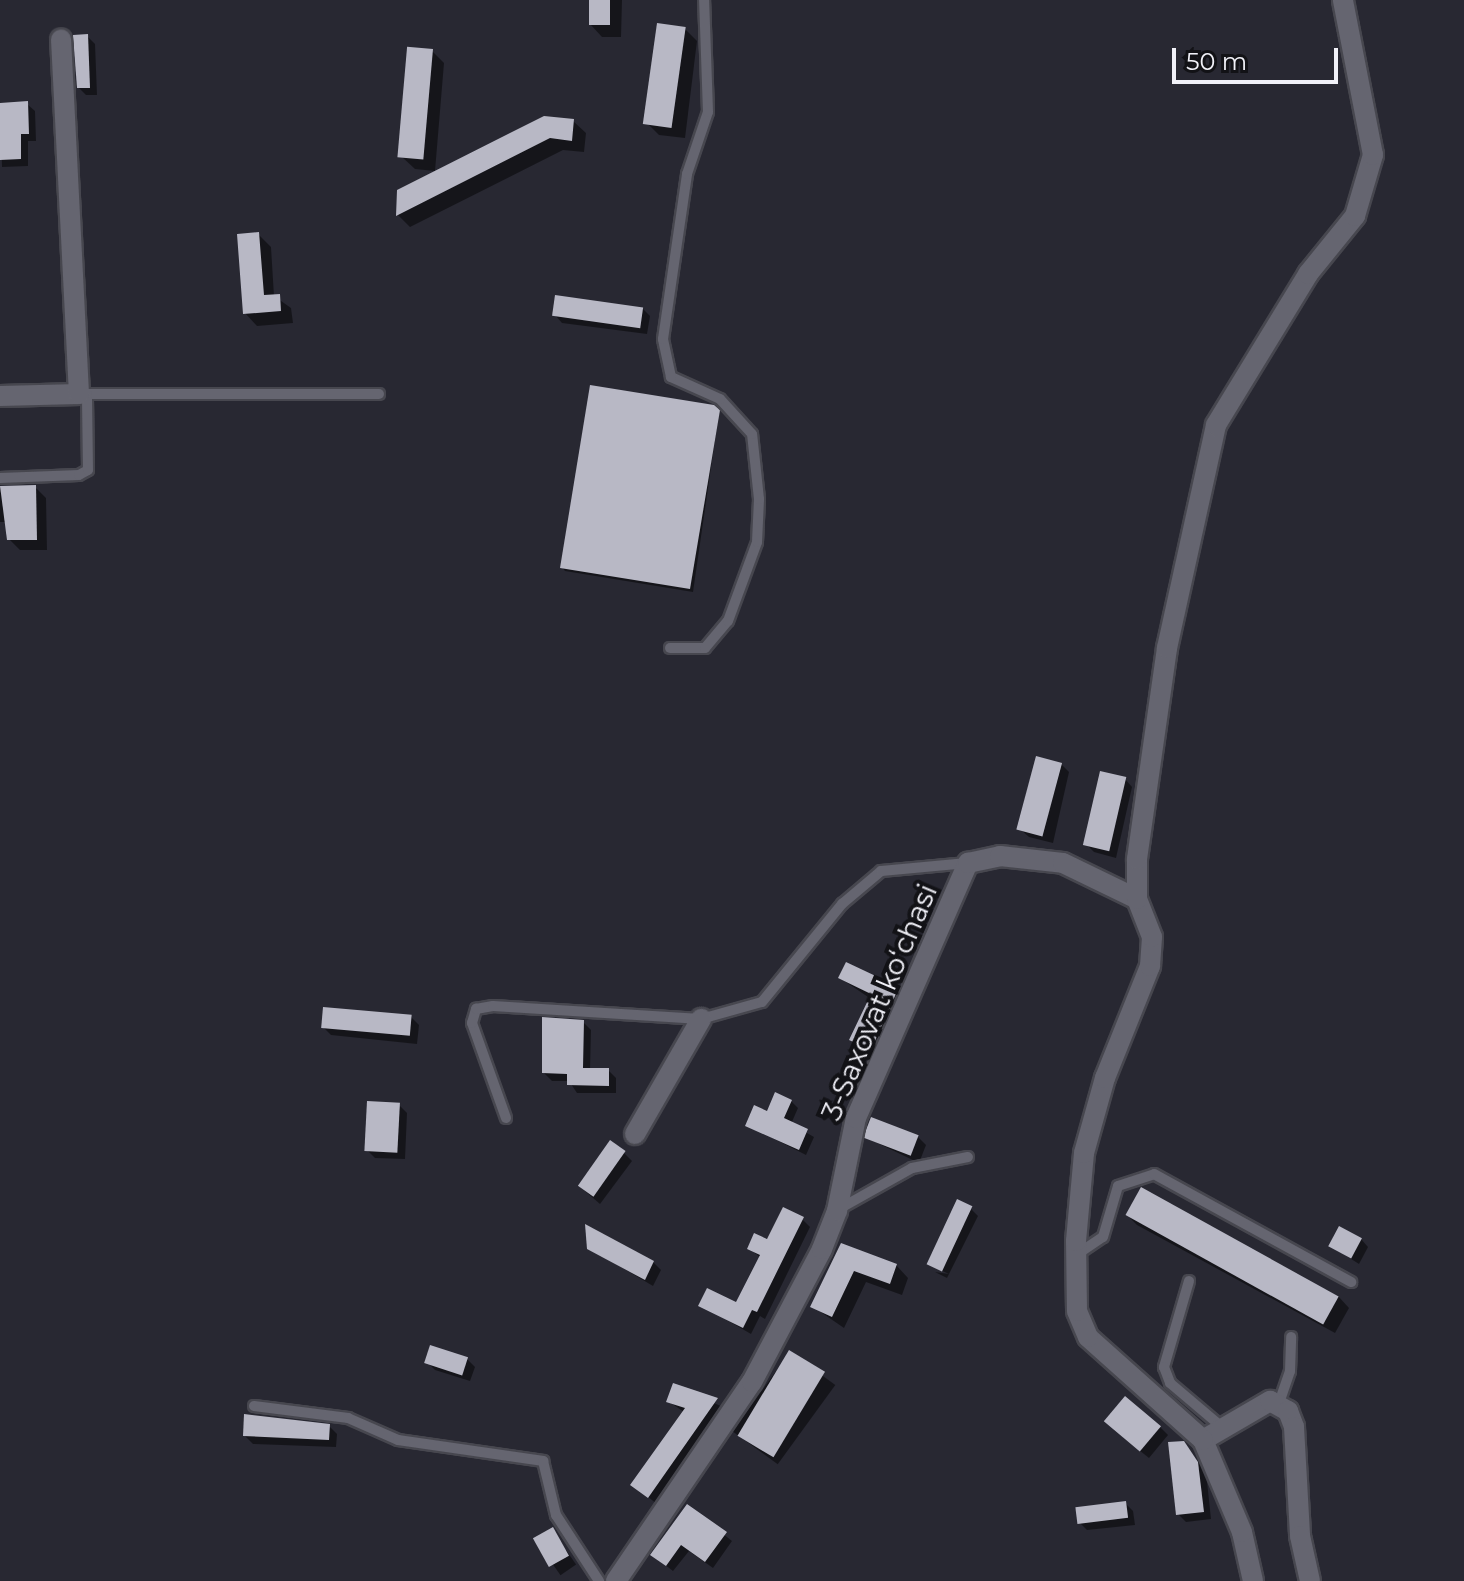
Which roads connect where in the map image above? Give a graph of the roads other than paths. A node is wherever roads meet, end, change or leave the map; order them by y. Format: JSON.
{"nodes":[{"id":1,"x":704,"y":0,"type":"edge"},
{"id":2,"x":1343,"y":0,"type":"edge"},
{"id":3,"x":61,"y":39,"type":"dead end"},
{"id":4,"x":83,"y":394,"type":"junction"},
{"id":5,"x":379,"y":394,"type":"dead end"},
{"id":6,"x":0,"y":396,"type":"edge"},
{"id":7,"x":0,"y":478,"type":"edge"},
{"id":8,"x":670,"y":648,"type":"dead end"},
{"id":9,"x":968,"y":863,"type":"junction"},
{"id":10,"x":1137,"y":899,"type":"junction"},
{"id":11,"x":701,"y":1019,"type":"junction"},
{"id":12,"x":506,"y":1118,"type":"dead end"},
{"id":13,"x":635,"y":1134,"type":"dead end"},
{"id":14,"x":968,"y":1157,"type":"dead end"},
{"id":15,"x":837,"y":1211,"type":"junction"},
{"id":16,"x":1076,"y":1255,"type":"junction"},
{"id":17,"x":1189,"y":1281,"type":"dead end"},
{"id":18,"x":1351,"y":1282,"type":"dead end"},
{"id":19,"x":1291,"y":1337,"type":"dead end"},
{"id":20,"x":1279,"y":1403,"type":"junction"},
{"id":21,"x":254,"y":1406,"type":"dead end"},
{"id":22,"x":1223,"y":1428,"type":"junction"},
{"id":23,"x":1203,"y":1440,"type":"junction"},
{"id":24,"x":599,"y":1581,"type":"edge"},
{"id":25,"x":616,"y":1581,"type":"edge"},
{"id":26,"x":1253,"y":1581,"type":"edge"},
{"id":27,"x":1310,"y":1581,"type":"edge"}],
"edges":[{"from":1,"to":8,"type":"lane"},
{"from":2,"to":10,"type":"street"},
{"from":3,"to":4,"type":"street"},
{"from":4,"to":5,"type":"lane"},
{"from":4,"to":6,"type":"street"},
{"from":4,"to":7,"type":"lane"},
{"from":9,"to":10,"type":"street"},
{"from":9,"to":11,"type":"lane"},
{"from":9,"to":15,"type":"street","name":"3-Saxovat koʻchasi"},
{"from":10,"to":16,"type":"street"},
{"from":11,"to":12,"type":"lane"},
{"from":11,"to":13,"type":"street"},
{"from":14,"to":15,"type":"lane"},
{"from":15,"to":25,"type":"street","name":"3-Saxovat koʻchasi"},
{"from":16,"to":18,"type":"lane"},
{"from":16,"to":23,"type":"street"},
{"from":17,"to":22,"type":"lane"},
{"from":19,"to":20,"type":"lane"},
{"from":20,"to":22,"type":"street"},
{"from":20,"to":27,"type":"street"},
{"from":21,"to":24,"type":"lane"},
{"from":22,"to":23,"type":"street"},
{"from":23,"to":26,"type":"street"}]}
